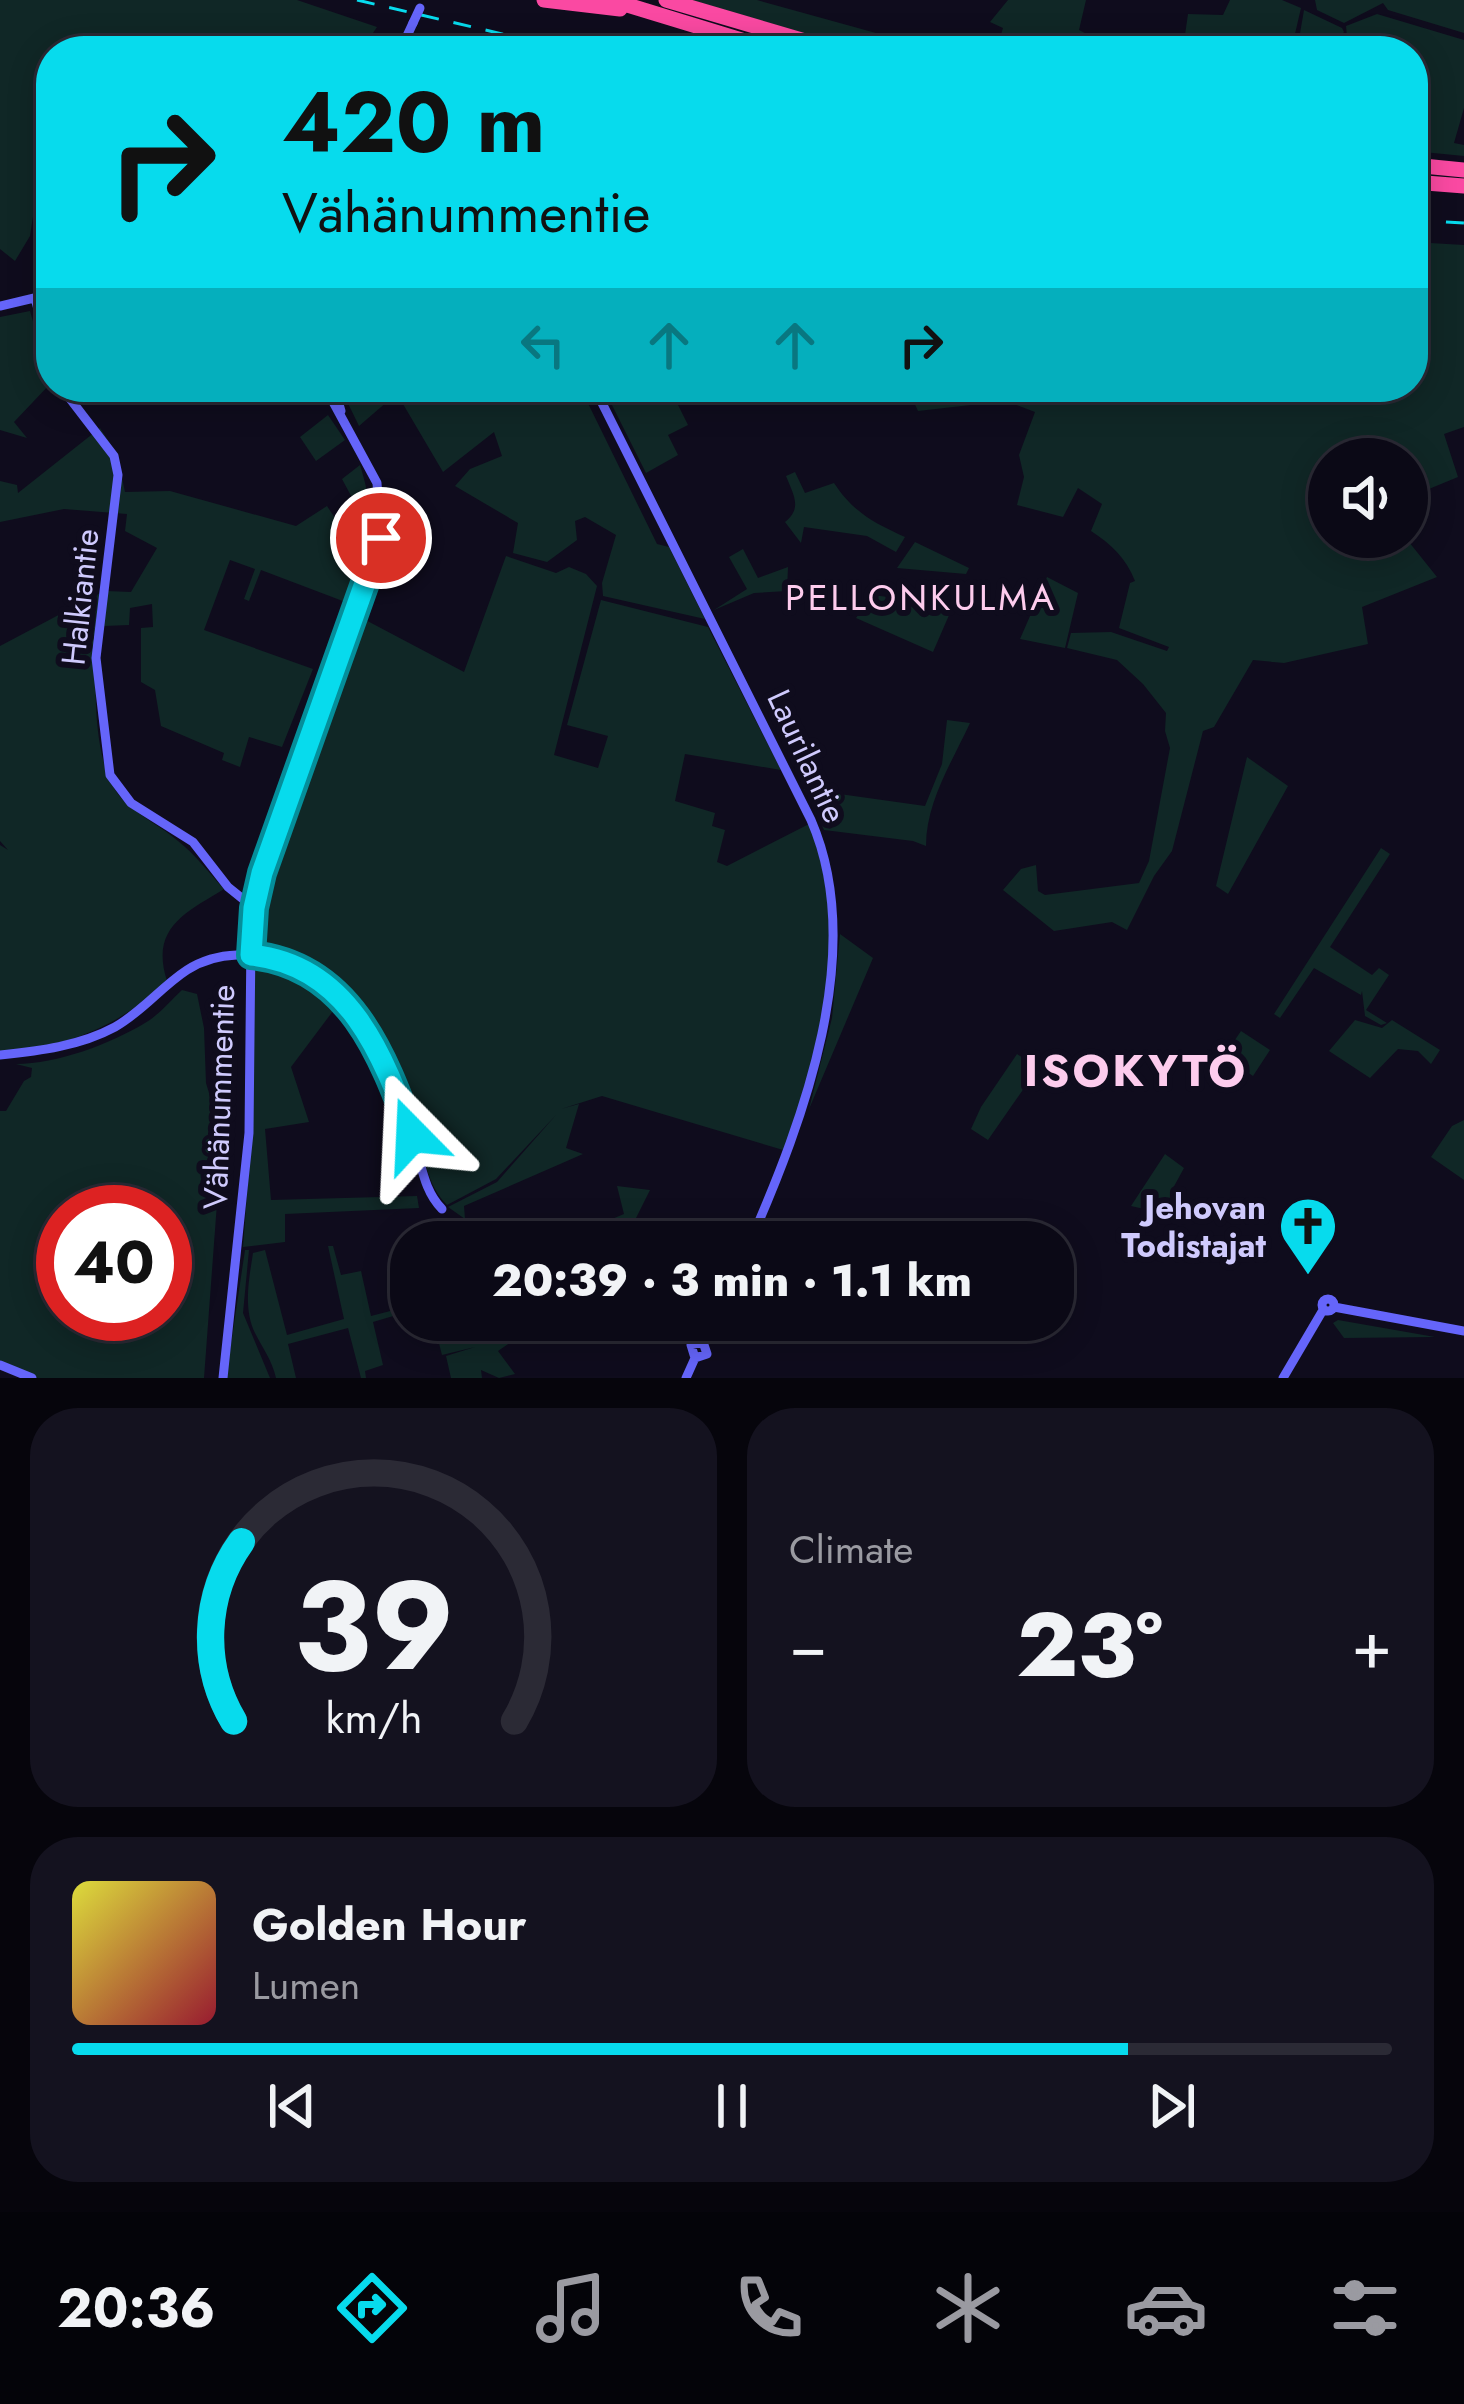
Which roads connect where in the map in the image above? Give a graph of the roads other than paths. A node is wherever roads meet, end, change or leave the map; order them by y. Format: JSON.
{"nodes":[{"id":1,"x":544,"y":0,"type":"edge"},
{"id":2,"x":611,"y":0,"type":"edge"},
{"id":3,"x":422,"y":4,"type":"edge"},
{"id":4,"x":665,"y":8,"type":"edge"},
{"id":5,"x":407,"y":36,"type":"edge"},
{"id":6,"x":739,"y":36,"type":"edge"},
{"id":7,"x":778,"y":36,"type":"edge"},
{"id":8,"x":1428,"y":167,"type":"edge"},
{"id":9,"x":1464,"y":170,"type":"edge"},
{"id":10,"x":1428,"y":183,"type":"edge"},
{"id":11,"x":1464,"y":186,"type":"edge"},
{"id":12,"x":35,"y":298,"type":"joint"},
{"id":13,"x":36,"y":302,"type":"edge"},
{"id":14,"x":0,"y":306,"type":"edge"},
{"id":15,"x":74,"y":402,"type":"edge"},
{"id":16,"x":336,"y":402,"type":"edge"},
{"id":17,"x":602,"y":402,"type":"edge"},
{"id":18,"x":254,"y":908,"type":"junction"},
{"id":19,"x":251,"y":955,"type":"junction"},
{"id":20,"x":0,"y":1055,"type":"edge"},
{"id":21,"x":442,"y":1209,"type":"dead end"},
{"id":22,"x":759,"y":1221,"type":"edge"},
{"id":23,"x":1464,"y":1331,"type":"edge"},
{"id":24,"x":703,"y":1341,"type":"edge"},
{"id":25,"x":0,"y":1365,"type":"edge"},
{"id":26,"x":32,"y":1378,"type":"edge"},
{"id":27,"x":223,"y":1378,"type":"edge"},
{"id":28,"x":686,"y":1378,"type":"edge"},
{"id":29,"x":1283,"y":1378,"type":"edge"}],
"edges":[{"from":1,"to":4,"type":"highway"},
{"from":2,"to":4,"type":"highway"},
{"from":3,"to":5,"type":"street","bridge":true},
{"from":4,"to":6,"type":"highway"},
{"from":4,"to":7,"type":"highway"},
{"from":8,"to":9,"type":"highway"},
{"from":10,"to":11,"type":"highway"},
{"from":12,"to":13,"type":"street"},
{"from":12,"to":14,"type":"street"},
{"from":15,"to":18,"type":"street","name":"Halkiantie"},
{"from":16,"to":18,"type":"street","name":"Vähänummentie"},
{"from":17,"to":22,"type":"street","name":"Laurilantie"},
{"from":18,"to":19,"type":"street","name":"Vähänummentie"},
{"from":19,"to":20,"type":"street"},
{"from":19,"to":21,"type":"street"},
{"from":19,"to":27,"type":"street","name":"Vähänummentie"},
{"from":23,"to":29,"type":"street"},
{"from":24,"to":28,"type":"street"},
{"from":25,"to":26,"type":"street"}]}
